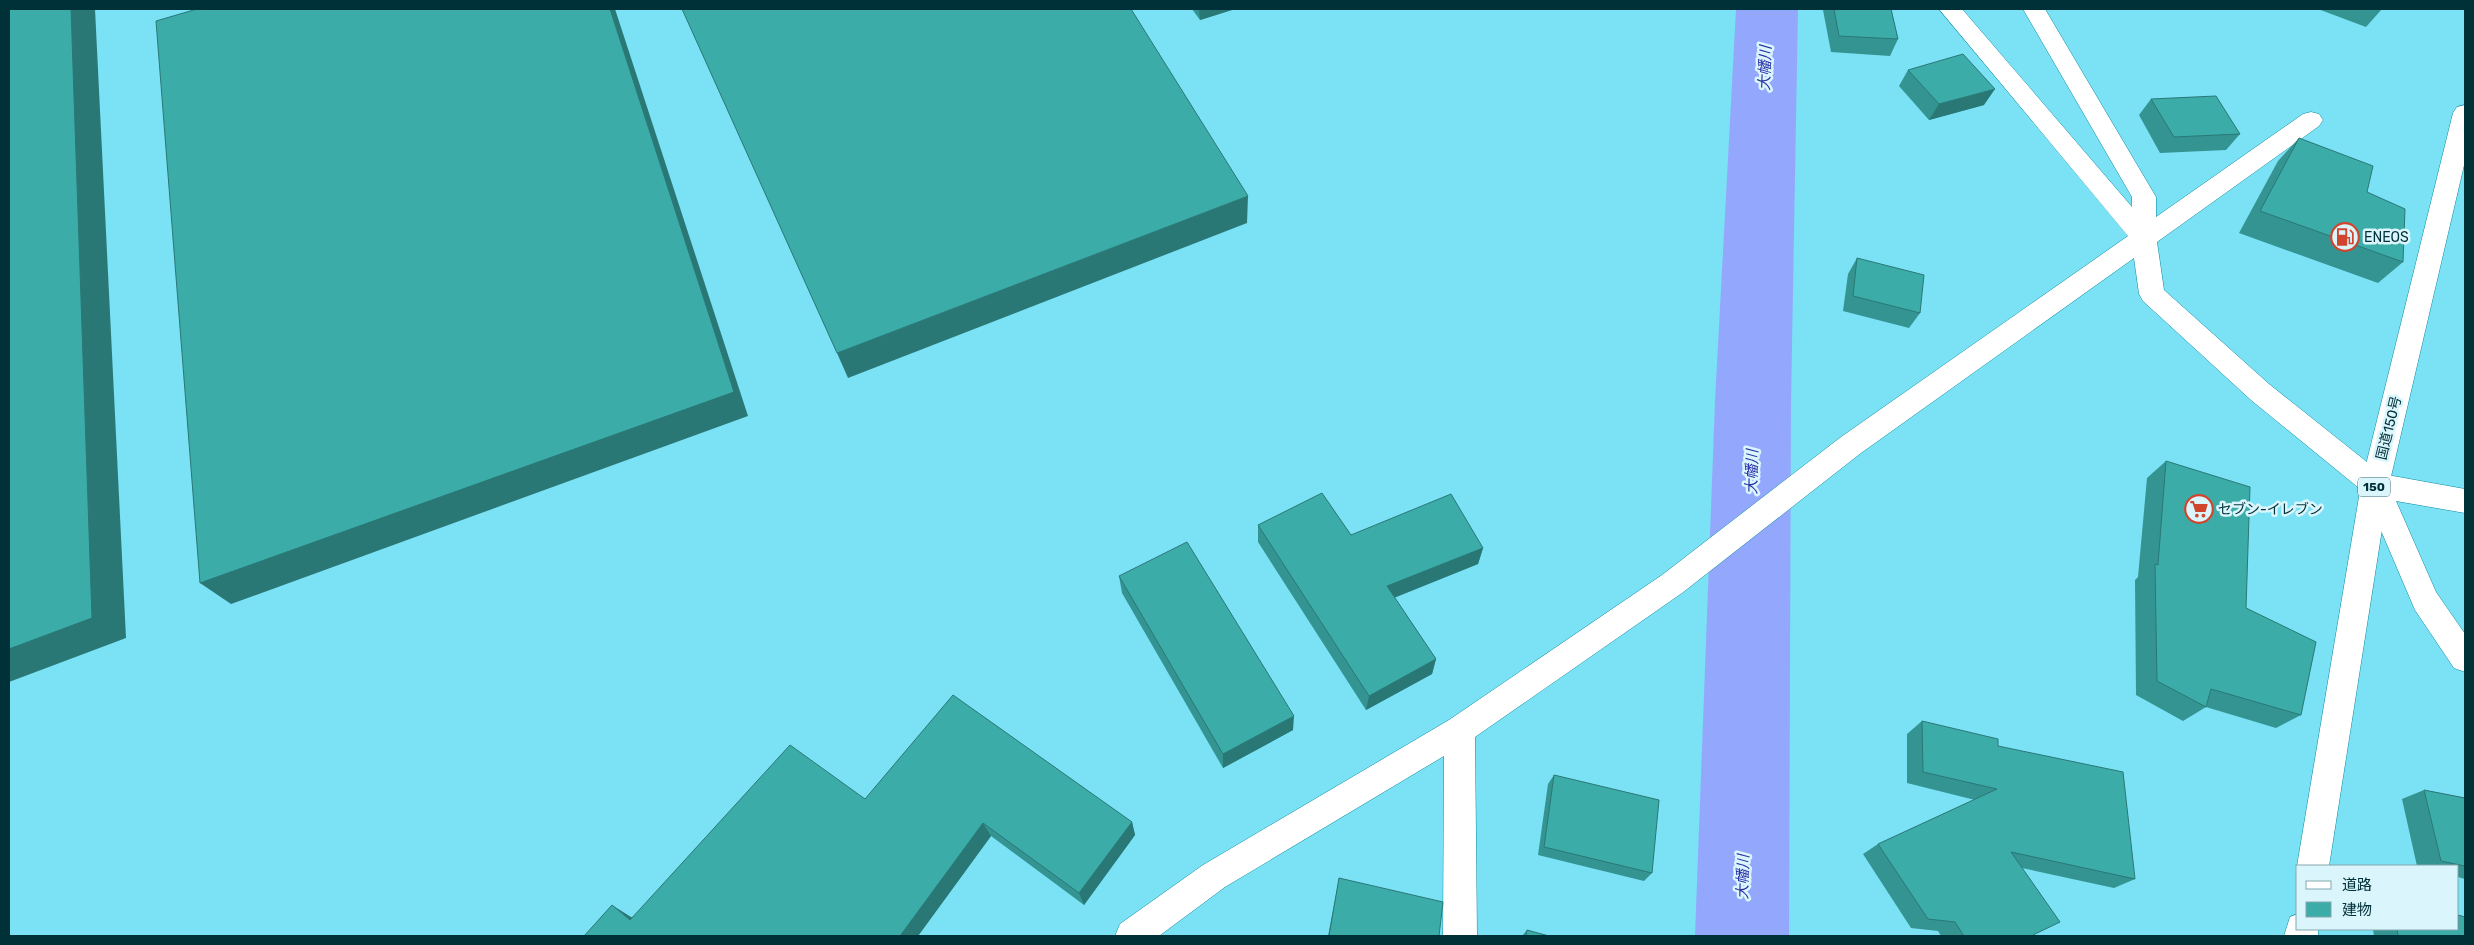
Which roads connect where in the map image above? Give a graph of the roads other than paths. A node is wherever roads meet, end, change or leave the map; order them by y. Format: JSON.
{"nodes":[{"id":1,"x":1950,"y":9,"type":"edge"},
{"id":2,"x":2034,"y":9,"type":"edge"},
{"id":3,"x":2465,"y":113,"type":"edge"},
{"id":4,"x":2311,"y":120,"type":"dead end"},
{"id":5,"x":2144,"y":238,"type":"junction"},
{"id":6,"x":2375,"y":485,"type":"junction"},
{"id":7,"x":2465,"y":500,"type":"edge"},
{"id":8,"x":2465,"y":658,"type":"edge"},
{"id":9,"x":1460,"y":730,"type":"junction"},
{"id":10,"x":2313,"y":865,"type":"edge"},
{"id":11,"x":1132,"y":936,"type":"edge"},
{"id":12,"x":1460,"y":936,"type":"edge"}],
"edges":[{"from":1,"to":5,"type":"main road"},
{"from":2,"to":5,"type":"main road"},
{"from":3,"to":6,"type":"main road","name":"国道150号","number":"150"},
{"from":4,"to":5,"type":"main road"},
{"from":5,"to":6,"type":"main road"},
{"from":5,"to":9,"type":"main road"},
{"from":6,"to":7,"type":"main road"},
{"from":6,"to":8,"type":"main road"},
{"from":6,"to":10,"type":"main road","name":"国道150号","number":"150"},
{"from":9,"to":11,"type":"main road"},
{"from":9,"to":12,"type":"main road"}]}
